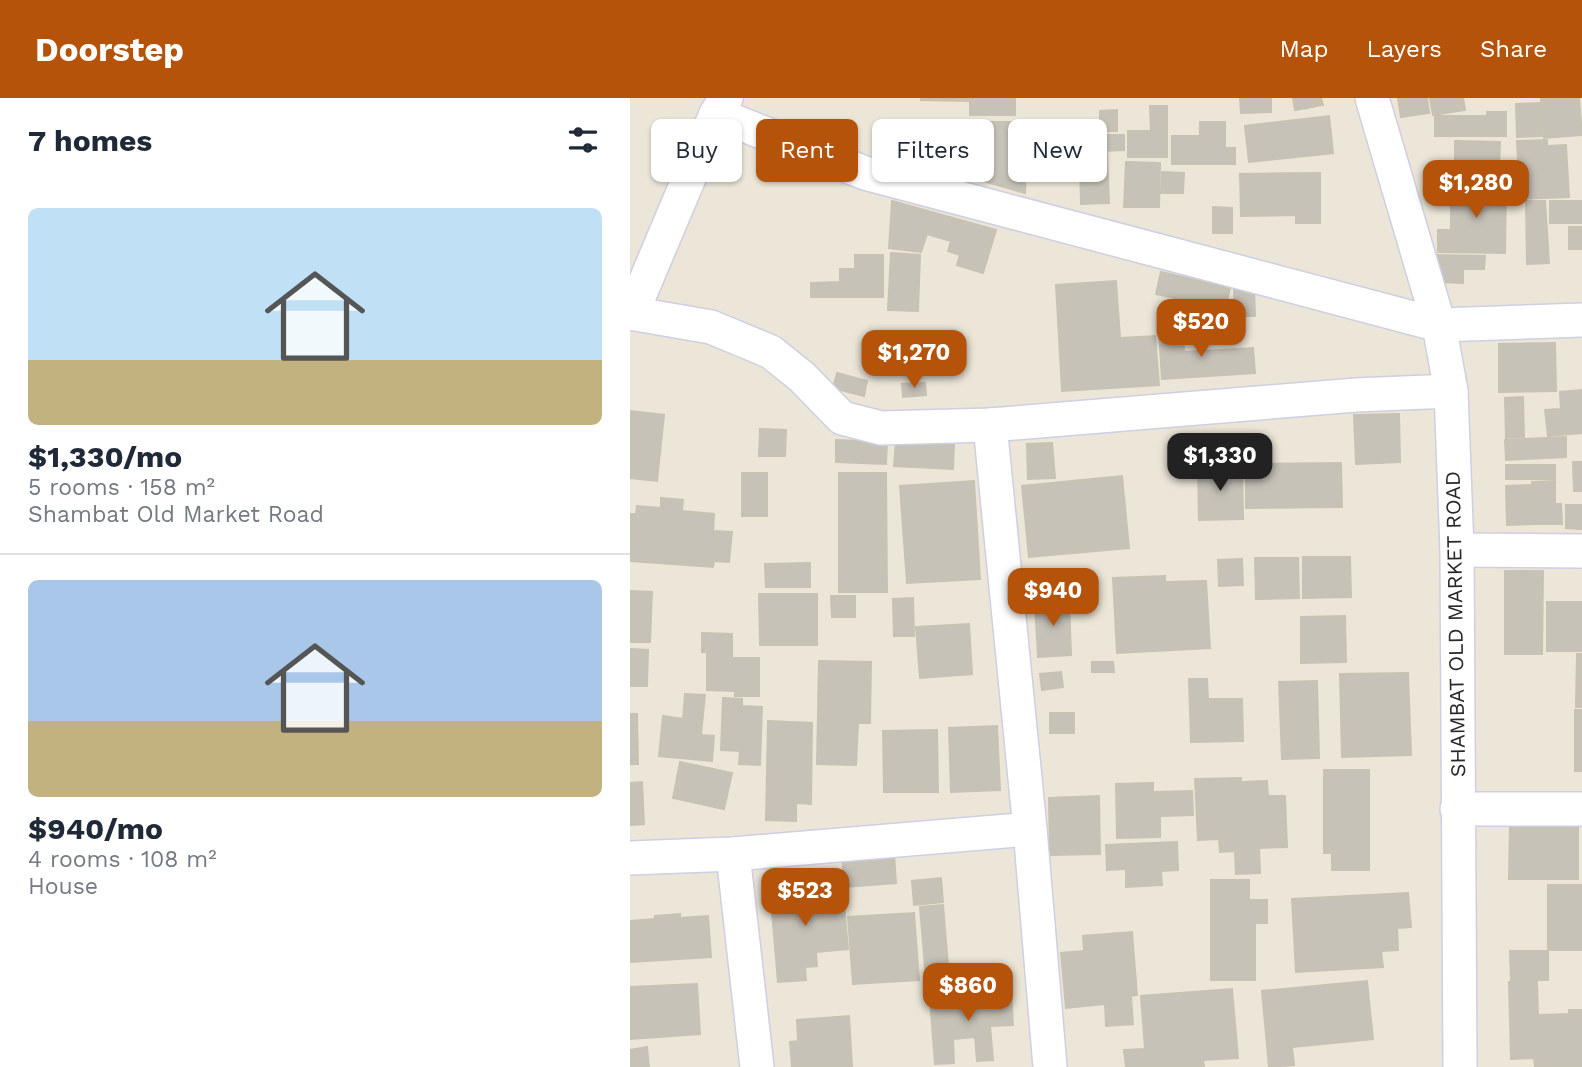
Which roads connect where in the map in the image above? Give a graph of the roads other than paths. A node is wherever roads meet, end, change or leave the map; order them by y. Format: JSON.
{"nodes":[{"id":1,"x":1372,"y":98,"type":"edge"},
{"id":2,"x":721,"y":106,"type":"edge"},
{"id":3,"x":631,"y":313,"type":"edge"},
{"id":4,"x":1582,"y":320,"type":"edge"},
{"id":5,"x":1439,"y":325,"type":"junction"},
{"id":6,"x":1451,"y":391,"type":"junction"},
{"id":7,"x":990,"y":425,"type":"junction"},
{"id":8,"x":1457,"y":550,"type":"junction"},
{"id":9,"x":1582,"y":551,"type":"edge"},
{"id":10,"x":1457,"y":809,"type":"junction"},
{"id":11,"x":1582,"y":809,"type":"edge"},
{"id":12,"x":1030,"y":829,"type":"junction"},
{"id":13,"x":733,"y":854,"type":"junction"},
{"id":14,"x":630,"y":858,"type":"edge"},
{"id":15,"x":758,"y":1067,"type":"edge"},
{"id":16,"x":1050,"y":1067,"type":"edge"},
{"id":17,"x":1460,"y":1067,"type":"edge"}],
"edges":[{"from":1,"to":5,"type":"street","name":"SHAMBAT OLD MARKET ROAD"},
{"from":2,"to":3,"type":"street"},
{"from":2,"to":5,"type":"street"},
{"from":3,"to":7,"type":"street"},
{"from":4,"to":5,"type":"street"},
{"from":5,"to":6,"type":"street","name":"SHAMBAT OLD MARKET ROAD"},
{"from":6,"to":7,"type":"street"},
{"from":6,"to":8,"type":"street","name":"SHAMBAT OLD MARKET ROAD"},
{"from":7,"to":12,"type":"street"},
{"from":8,"to":9,"type":"street"},
{"from":8,"to":10,"type":"street","name":"SHAMBAT OLD MARKET ROAD"},
{"from":10,"to":11,"type":"street"},
{"from":10,"to":17,"type":"street","name":"SHAMBAT OLD MARKET ROAD"},
{"from":12,"to":13,"type":"street"},
{"from":12,"to":16,"type":"street"},
{"from":13,"to":14,"type":"street"},
{"from":13,"to":15,"type":"street"}]}
